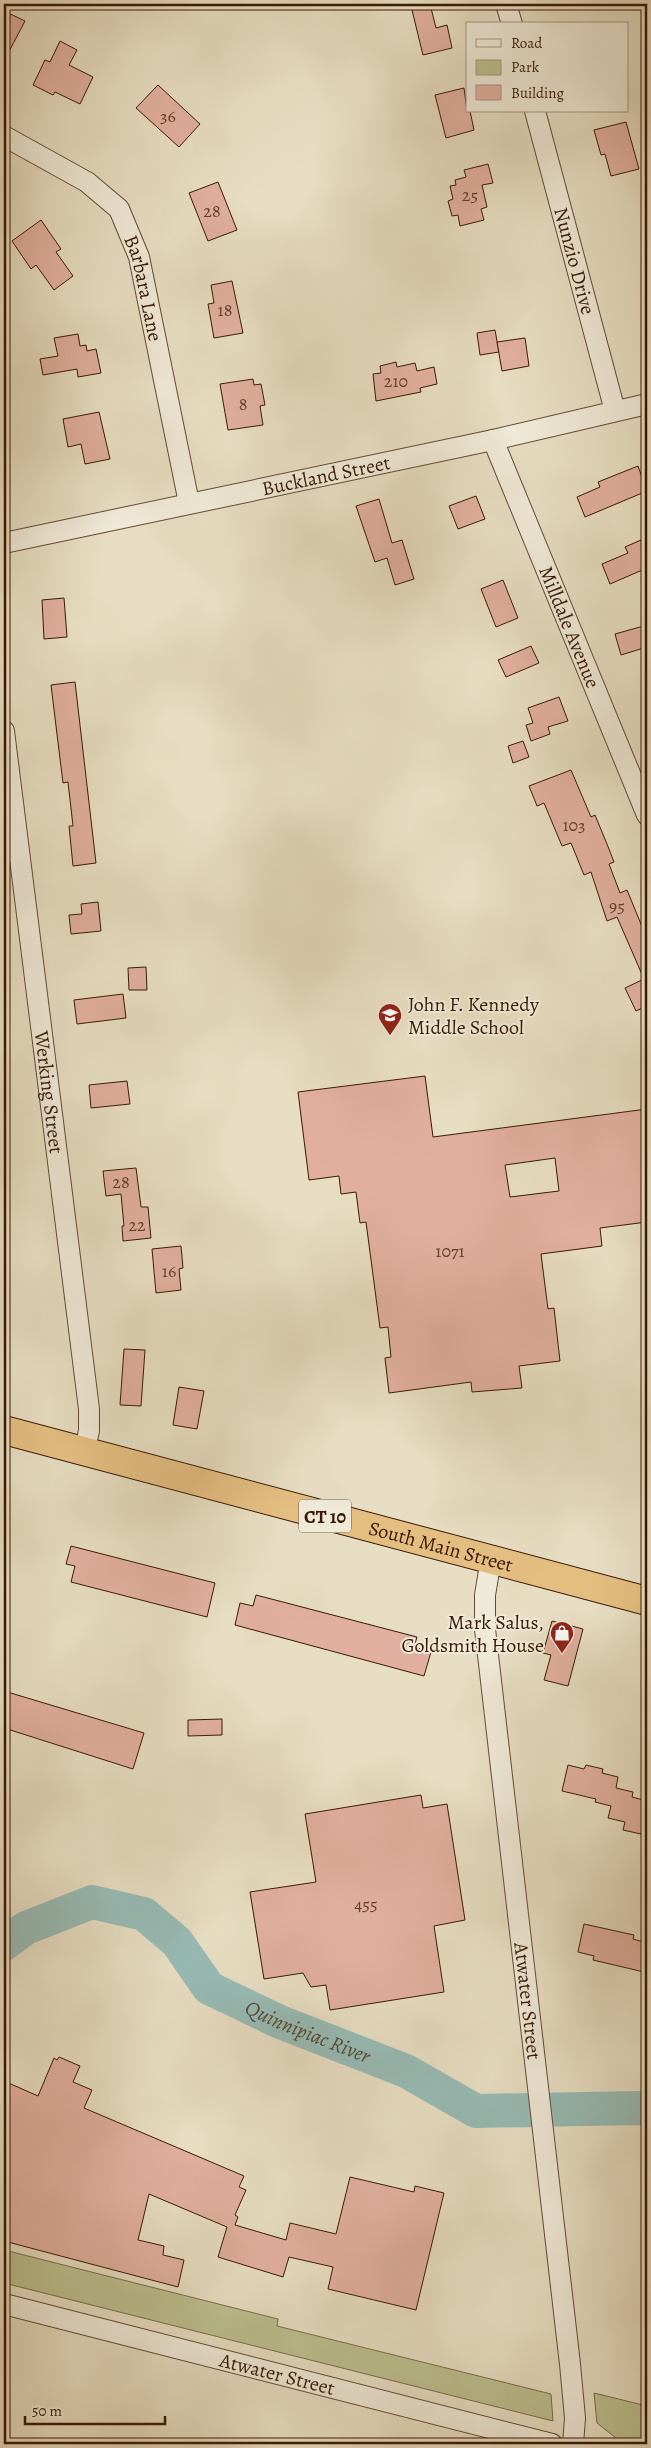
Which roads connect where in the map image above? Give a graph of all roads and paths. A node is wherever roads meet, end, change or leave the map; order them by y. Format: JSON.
{"nodes":[{"id":1,"x":506,"y":4,"type":"edge"},
{"id":2,"x":511,"y":22,"type":"edge"},
{"id":3,"x":535,"y":112,"type":"edge"},
{"id":4,"x":4,"y":136,"type":"edge"},
{"id":5,"x":647,"y":404,"type":"edge"},
{"id":6,"x":615,"y":411,"type":"junction"},
{"id":7,"x":493,"y":440,"type":"junction"},
{"id":8,"x":189,"y":503,"type":"junction"},
{"id":9,"x":4,"y":543,"type":"edge"},
{"id":10,"x":4,"y":731,"type":"edge"},
{"id":11,"x":647,"y":815,"type":"edge"},
{"id":12,"x":4,"y":1430,"type":"edge"},
{"id":13,"x":84,"y":1452,"type":"junction"},
{"id":14,"x":491,"y":1559,"type":"junction"},
{"id":15,"x":647,"y":1601,"type":"edge"},
{"id":16,"x":4,"y":2304,"type":"edge"},
{"id":17,"x":552,"y":2444,"type":"edge"},
{"id":18,"x":573,"y":2444,"type":"edge"}],
"edges":[{"from":1,"to":2,"type":"street"},
{"from":3,"to":6,"type":"street","name":"Nunzio Drive"},
{"from":4,"to":8,"type":"street","name":"Barbara Lane"},
{"from":5,"to":6,"type":"street","name":"Buckland Street"},
{"from":6,"to":7,"type":"street","name":"Buckland Street"},
{"from":7,"to":8,"type":"street","name":"Buckland Street"},
{"from":7,"to":11,"type":"street","name":"Milldale Avenue"},
{"from":8,"to":9,"type":"street","name":"Buckland Street"},
{"from":10,"to":13,"type":"street","name":"Werking Street"},
{"from":12,"to":13,"type":"highway","name":"South Main Street","number":"CT 10"},
{"from":13,"to":14,"type":"highway","name":"South Main Street","number":"CT 10"},
{"from":14,"to":15,"type":"highway","name":"South Main Street","number":"CT 10"},
{"from":14,"to":18,"type":"street","name":"Atwater Street"},
{"from":16,"to":17,"type":"street","name":"Atwater Street"}]}
